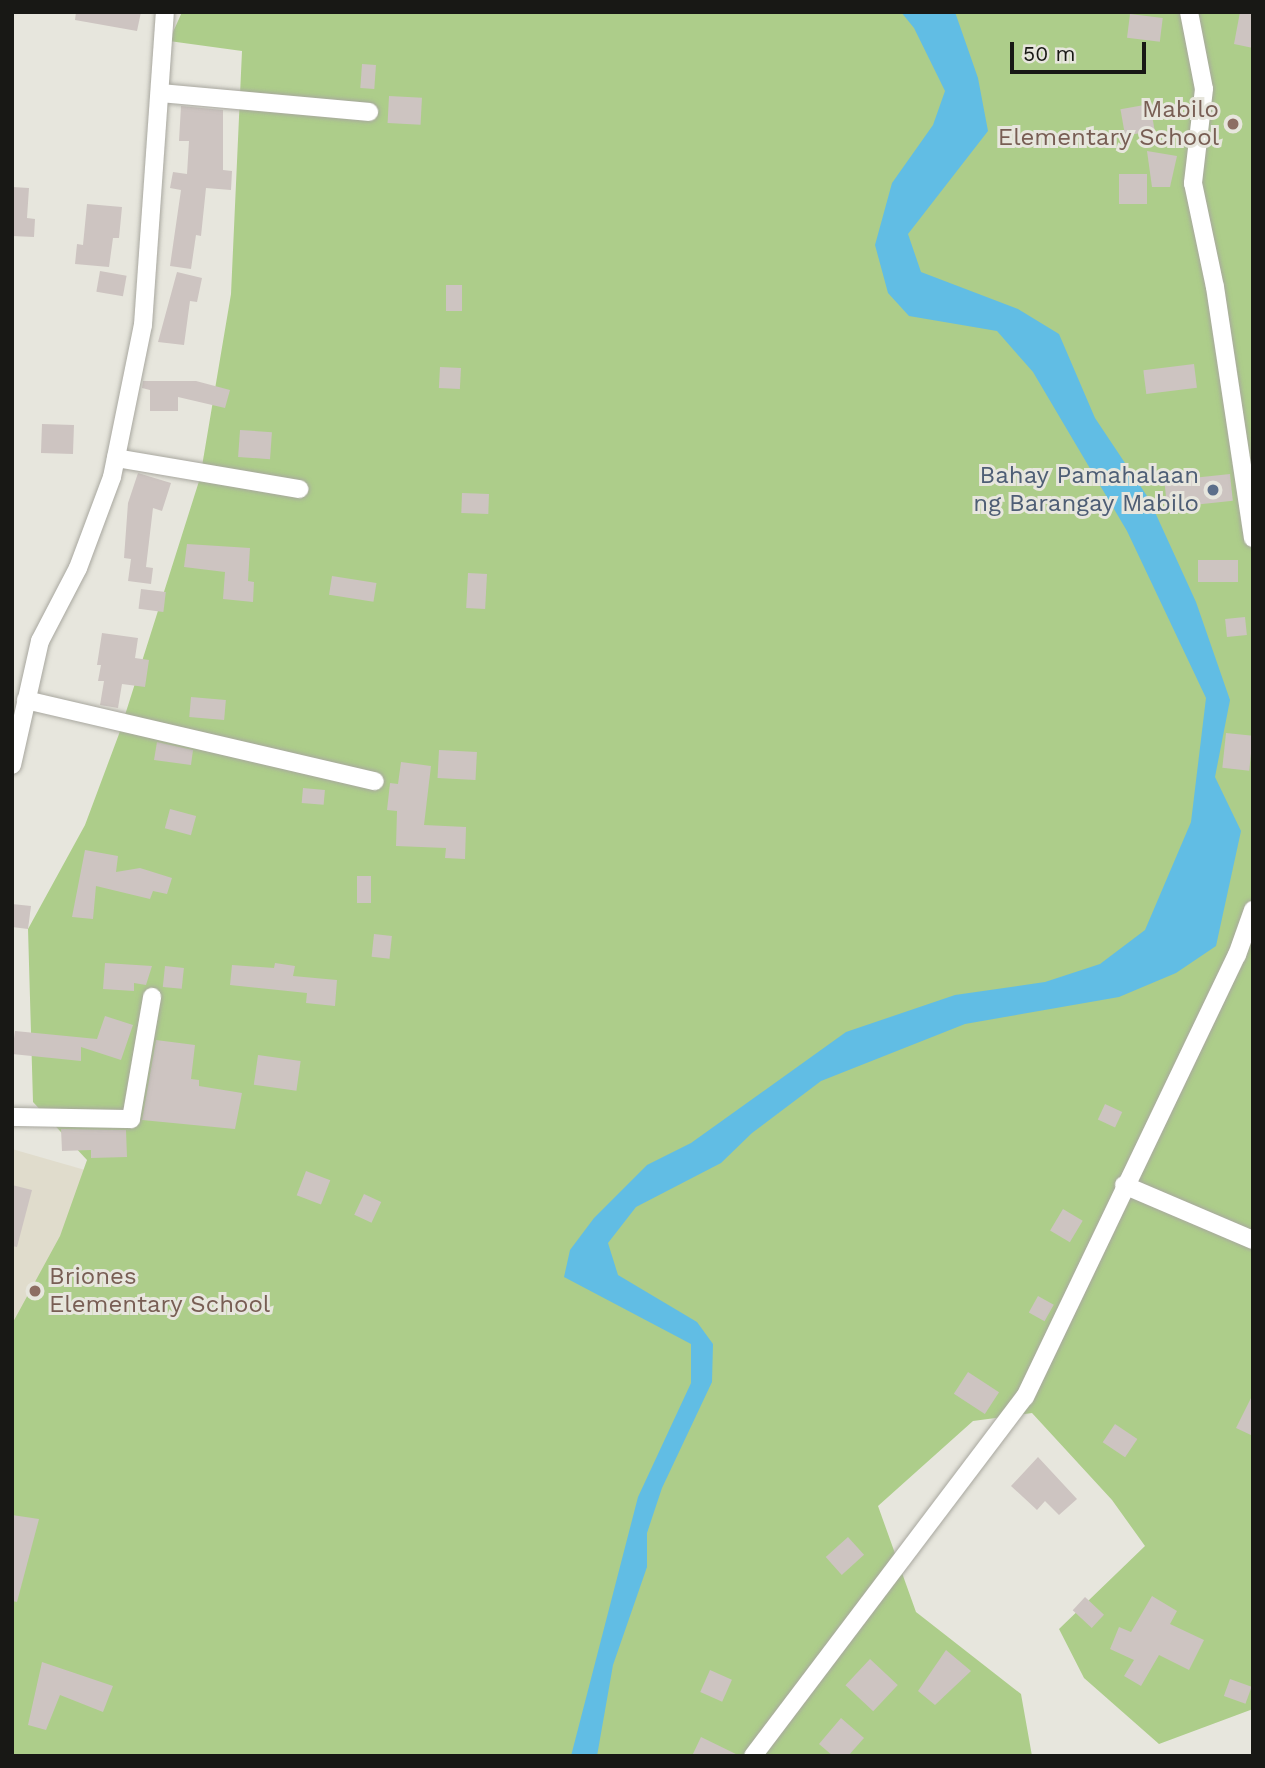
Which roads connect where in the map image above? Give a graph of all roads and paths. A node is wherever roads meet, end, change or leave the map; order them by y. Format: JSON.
{"nodes":[{"id":1,"x":165,"y":12,"type":"edge"},
{"id":2,"x":1189,"y":12,"type":"edge"},
{"id":3,"x":161,"y":93,"type":"junction"},
{"id":4,"x":369,"y":113,"type":"dead end"},
{"id":5,"x":116,"y":458,"type":"junction"},
{"id":6,"x":299,"y":489,"type":"dead end"},
{"id":7,"x":1253,"y":538,"type":"edge"},
{"id":8,"x":26,"y":700,"type":"junction"},
{"id":9,"x":12,"y":765,"type":"edge"},
{"id":10,"x":375,"y":781,"type":"dead end"},
{"id":11,"x":1253,"y":909,"type":"edge"},
{"id":12,"x":152,"y":997,"type":"dead end"},
{"id":13,"x":12,"y":1117,"type":"edge"},
{"id":14,"x":1124,"y":1185,"type":"junction"},
{"id":15,"x":1253,"y":1240,"type":"edge"},
{"id":16,"x":753,"y":1756,"type":"edge"}],
"edges":[{"from":1,"to":3,"type":"street"},
{"from":2,"to":7,"type":"street"},
{"from":3,"to":4,"type":"street"},
{"from":3,"to":5,"type":"street"},
{"from":5,"to":6,"type":"street"},
{"from":5,"to":8,"type":"street"},
{"from":8,"to":9,"type":"street"},
{"from":8,"to":10,"type":"street"},
{"from":11,"to":14,"type":"street"},
{"from":12,"to":13,"type":"street"},
{"from":14,"to":15,"type":"street"},
{"from":14,"to":16,"type":"street"}]}
